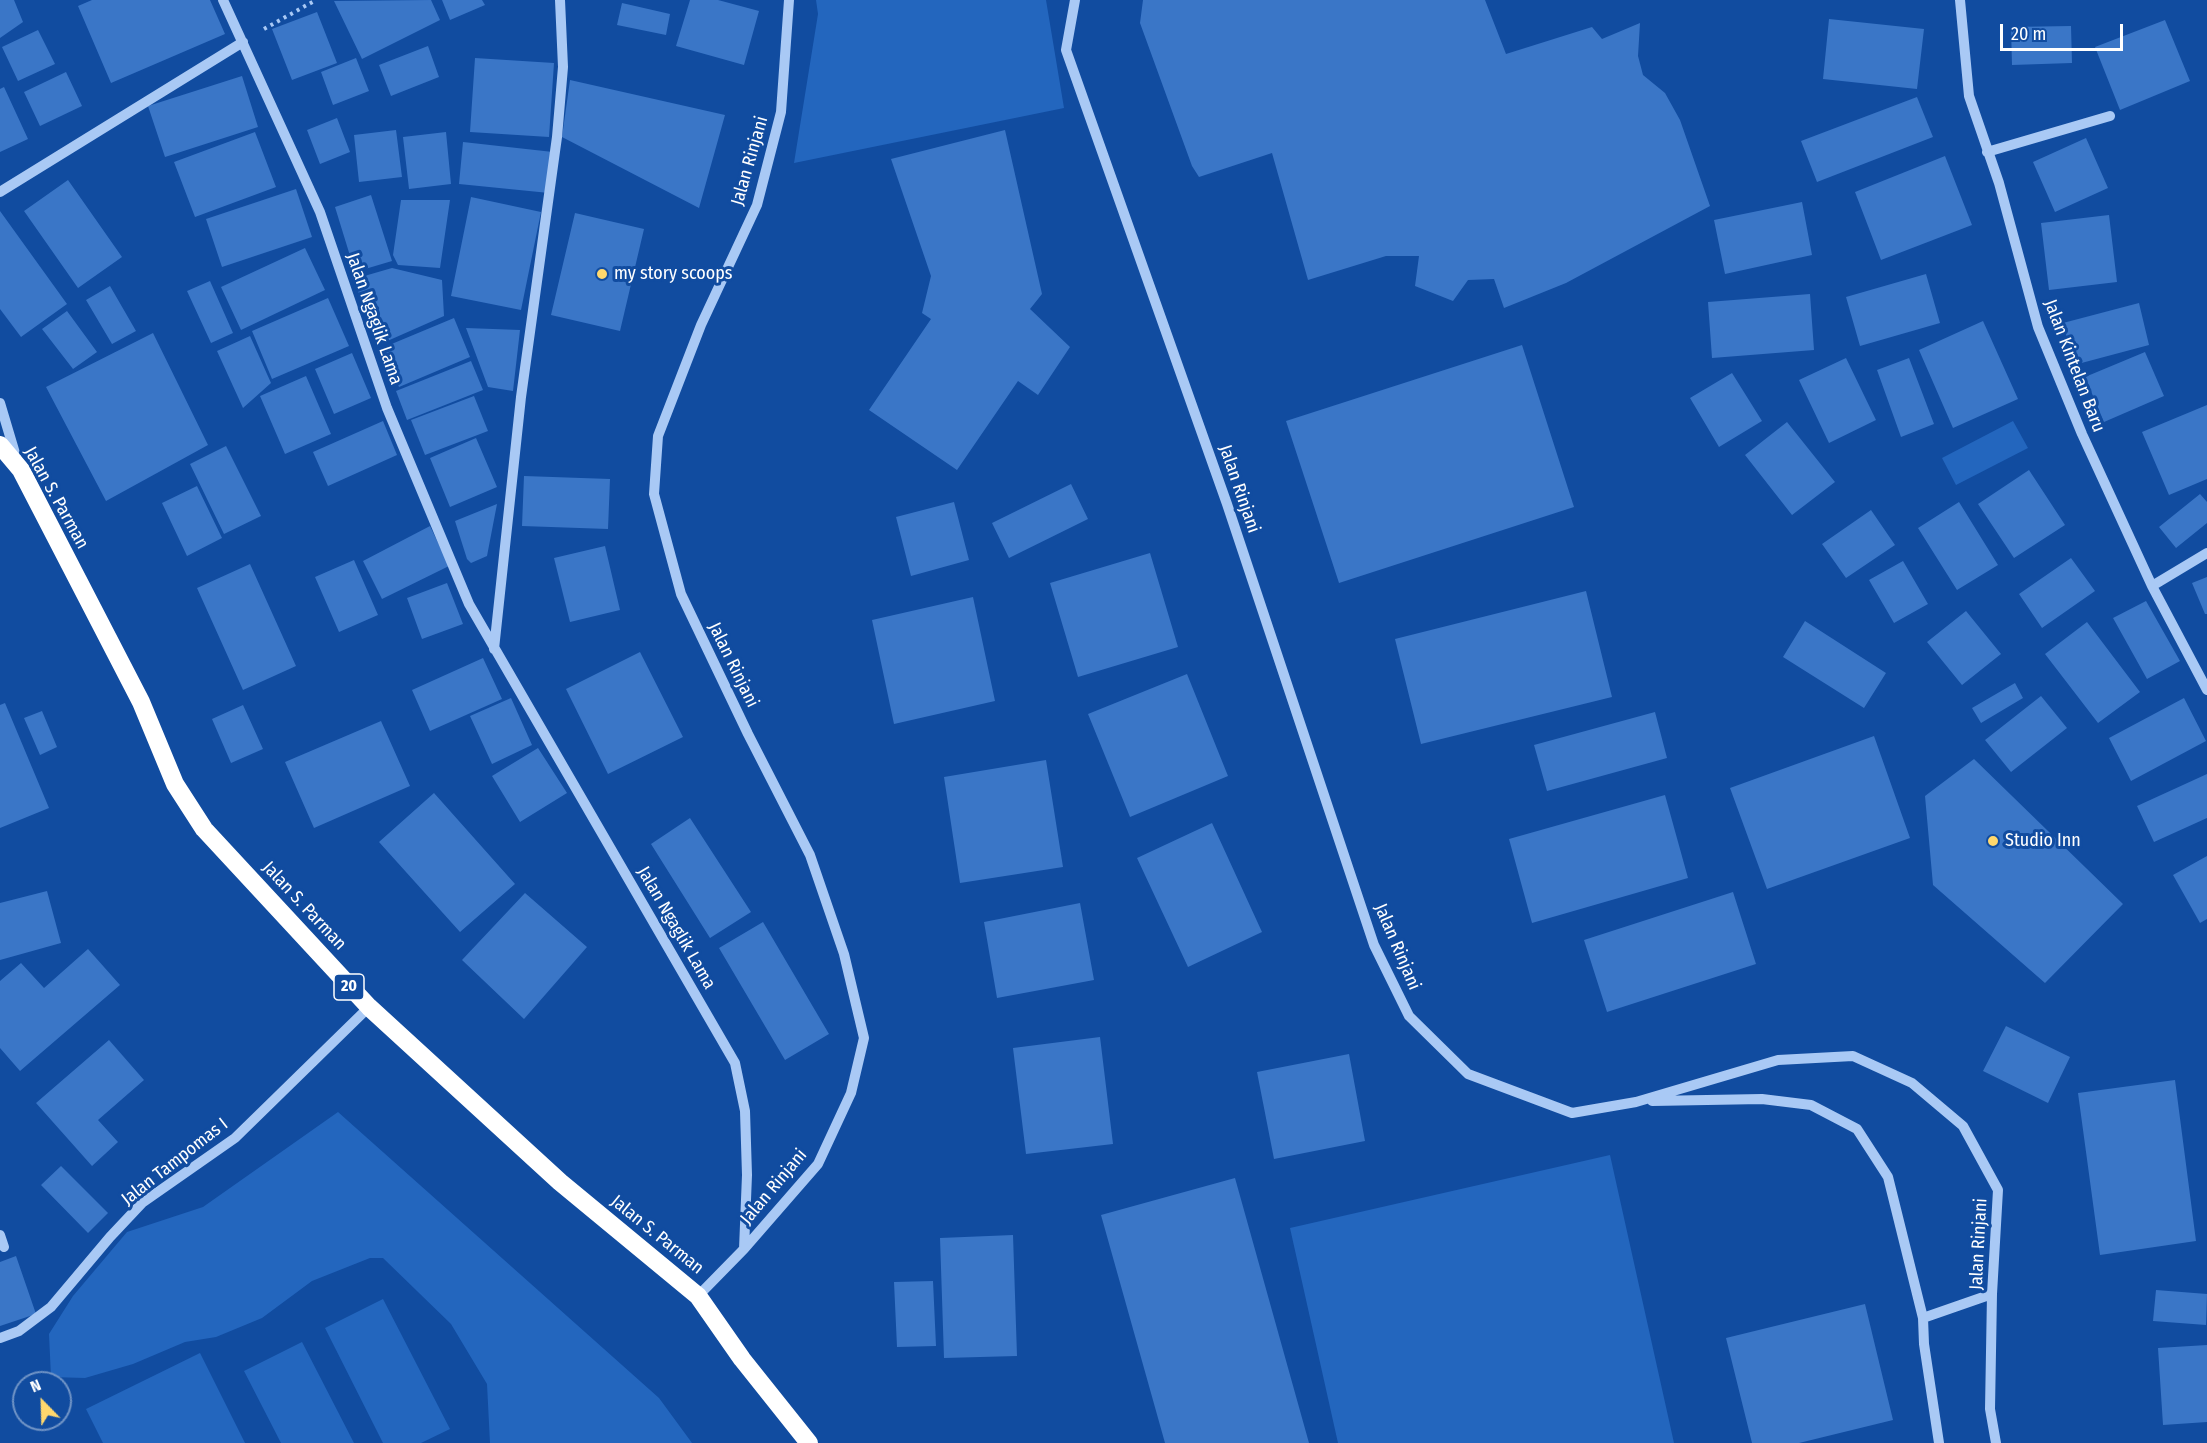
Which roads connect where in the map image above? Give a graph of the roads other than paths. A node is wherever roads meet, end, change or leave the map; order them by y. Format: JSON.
{"nodes":[{"id":1,"x":223,"y":0,"type":"edge"},
{"id":2,"x":560,"y":0,"type":"edge"},
{"id":3,"x":789,"y":0,"type":"edge"},
{"id":4,"x":1075,"y":0,"type":"edge"},
{"id":5,"x":1960,"y":0,"type":"edge"},
{"id":6,"x":243,"y":42,"type":"junction"},
{"id":7,"x":2110,"y":116,"type":"dead end"},
{"id":8,"x":1988,"y":152,"type":"junction"},
{"id":9,"x":0,"y":192,"type":"edge"},
{"id":10,"x":0,"y":403,"type":"edge"},
{"id":11,"x":0,"y":445,"type":"edge"},
{"id":12,"x":21,"y":470,"type":"junction"},
{"id":13,"x":2207,"y":554,"type":"edge"},
{"id":14,"x":2152,"y":586,"type":"junction"},
{"id":15,"x":494,"y":649,"type":"junction"},
{"id":16,"x":2207,"y":690,"type":"edge"},
{"id":17,"x":369,"y":1007,"type":"junction"},
{"id":18,"x":1636,"y":1102,"type":"junction"},
{"id":19,"x":0,"y":1235,"type":"edge"},
{"id":20,"x":4,"y":1247,"type":"dead end"},
{"id":21,"x":744,"y":1249,"type":"junction"},
{"id":22,"x":1992,"y":1294,"type":"junction"},
{"id":23,"x":698,"y":1296,"type":"junction"},
{"id":24,"x":1923,"y":1318,"type":"junction"},
{"id":25,"x":0,"y":1338,"type":"edge"},
{"id":26,"x":809,"y":1443,"type":"edge"},
{"id":27,"x":1939,"y":1443,"type":"edge"},
{"id":28,"x":1996,"y":1443,"type":"edge"}],
"edges":[{"from":1,"to":6,"type":"street","name":"Jalan Ngaglik Lama"},
{"from":2,"to":15,"type":"street"},
{"from":3,"to":21,"type":"street","name":"Jalan Rinjani"},
{"from":4,"to":18,"type":"street","name":"Jalan Rinjani"},
{"from":5,"to":8,"type":"street","name":"Jalan Kintelan Baru"},
{"from":6,"to":9,"type":"street"},
{"from":6,"to":15,"type":"street","name":"Jalan Ngaglik Lama"},
{"from":7,"to":8,"type":"street"},
{"from":8,"to":14,"type":"street","name":"Jalan Kintelan Baru"},
{"from":10,"to":12,"type":"street"},
{"from":11,"to":12,"type":"highway","name":"Jalan S. Parman","number":"20"},
{"from":12,"to":17,"type":"highway","name":"Jalan S. Parman","number":"20"},
{"from":13,"to":14,"type":"street"},
{"from":14,"to":16,"type":"street","name":"Jalan Kintelan Baru"},
{"from":15,"to":21,"type":"street","name":"Jalan Ngaglik Lama"},
{"from":17,"to":23,"type":"highway","name":"Jalan S. Parman","number":"20"},
{"from":17,"to":25,"type":"street","name":"Jalan Tampomas I"},
{"from":18,"to":22,"type":"street","name":"Jalan Rinjani"},
{"from":18,"to":24,"type":"street"},
{"from":19,"to":20,"type":"street"},
{"from":21,"to":23,"type":"street","name":"Jalan Rinjani"},
{"from":22,"to":24,"type":"street"},
{"from":22,"to":28,"type":"street","name":"Jalan Rinjani"},
{"from":23,"to":26,"type":"highway","name":"Jalan S. Parman","number":"20"},
{"from":24,"to":27,"type":"street"}]}
